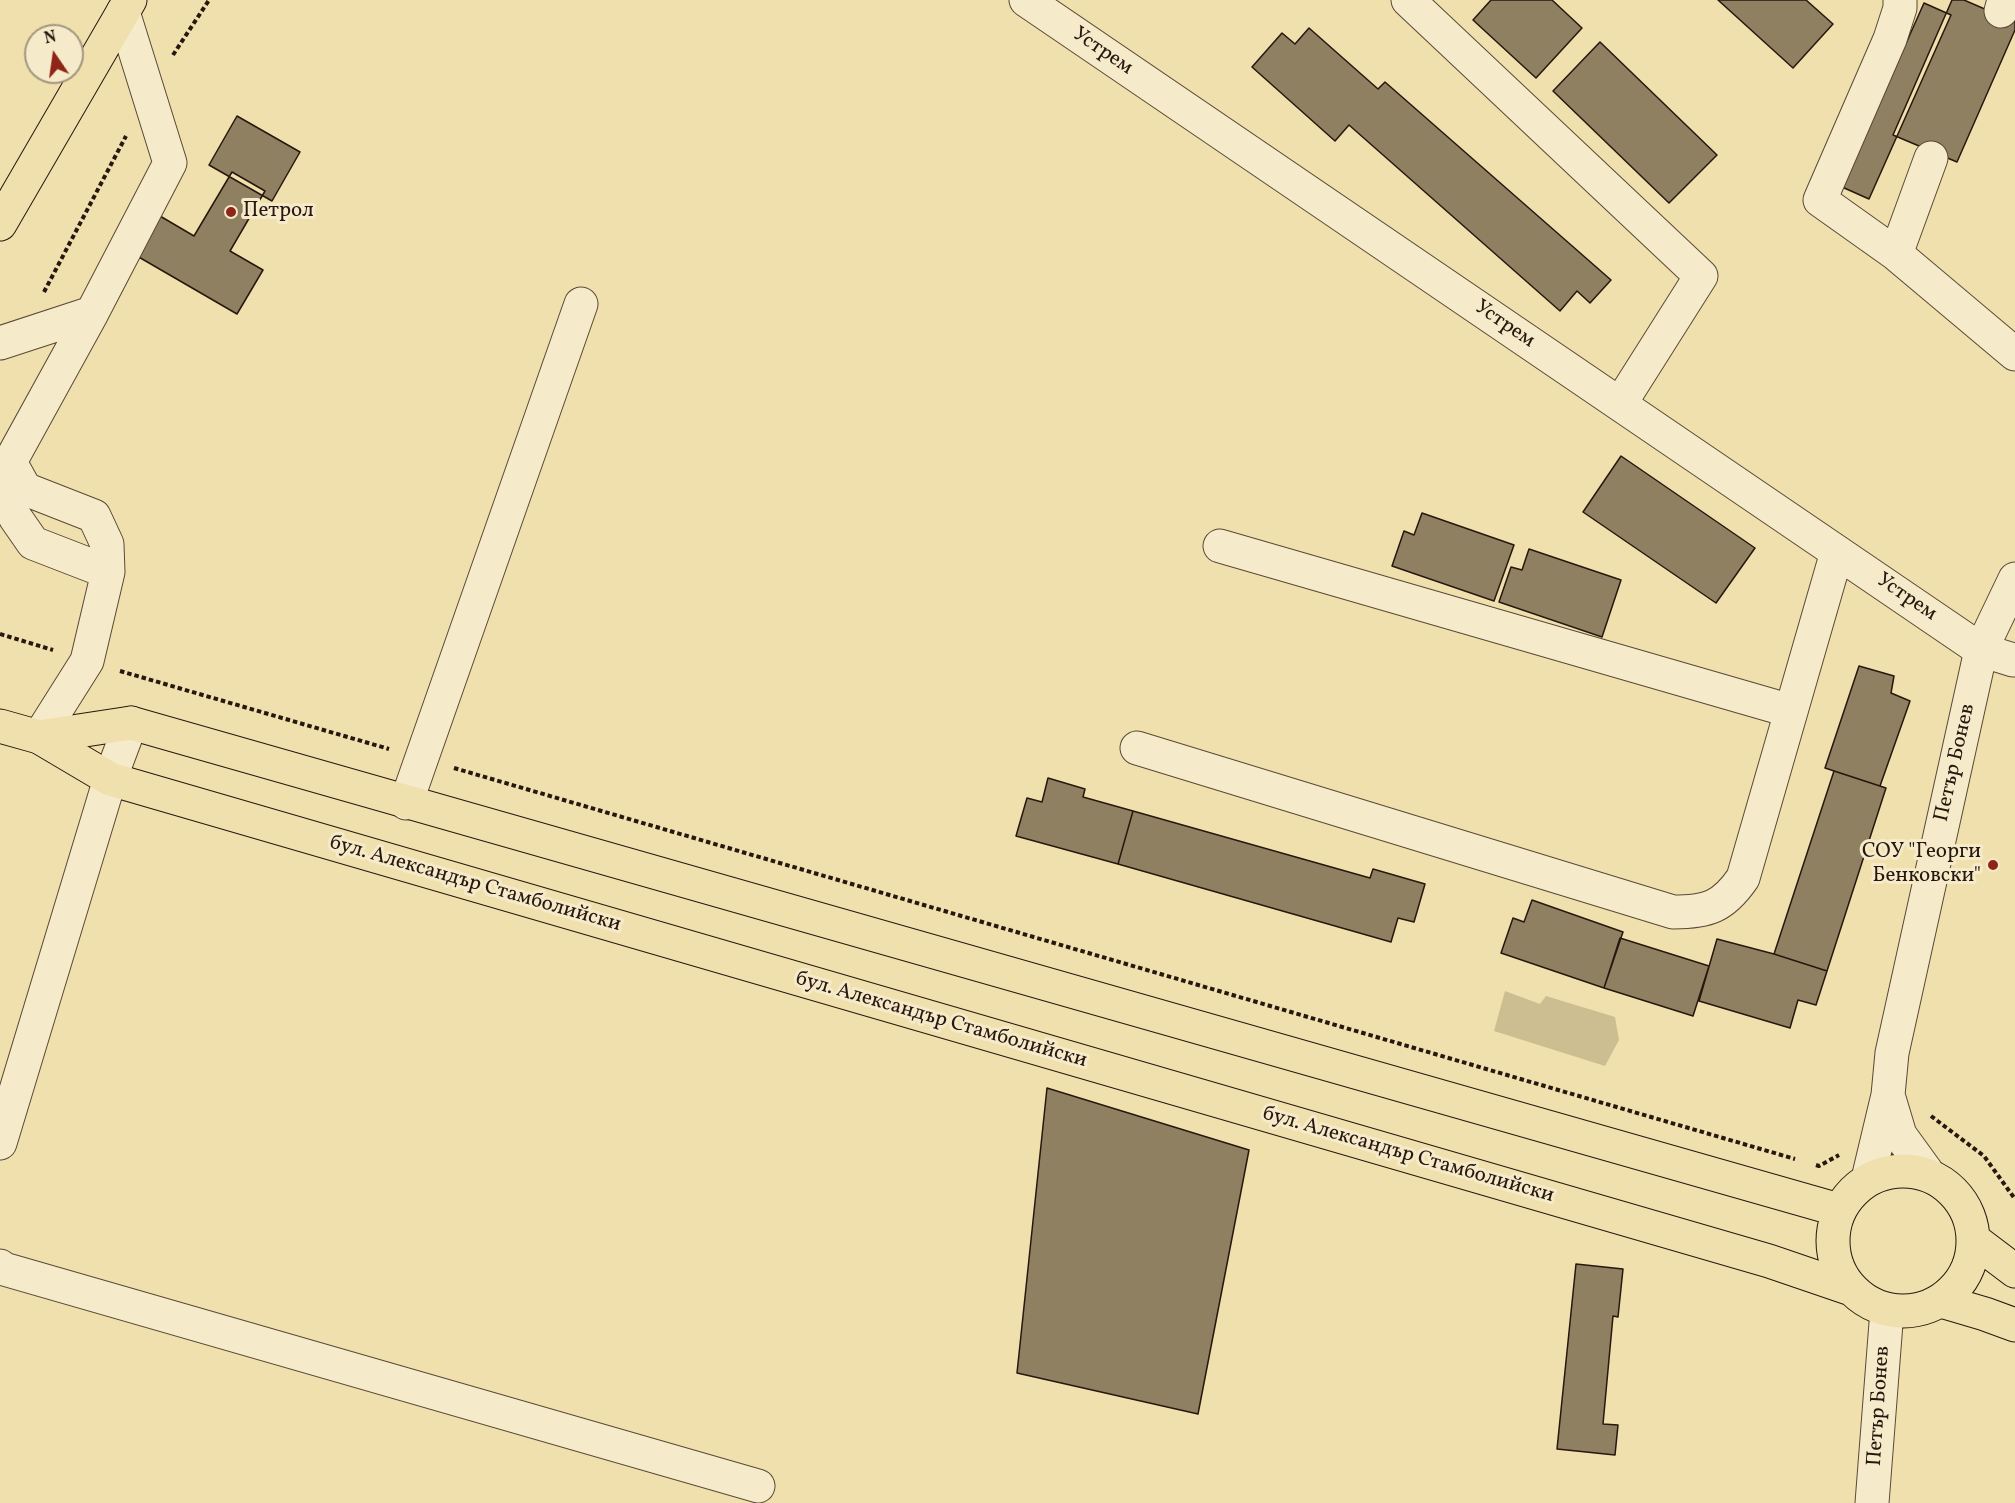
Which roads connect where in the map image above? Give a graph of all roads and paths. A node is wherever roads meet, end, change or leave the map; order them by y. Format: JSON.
{"nodes":[{"id":1,"x":209,"y":0,"type":"edge"},
{"id":2,"x":1408,"y":0,"type":"edge"},
{"id":3,"x":1900,"y":0,"type":"edge"},
{"id":4,"x":1030,"y":1,"type":"edge"},
{"id":5,"x":127,"y":6,"type":"edge"},
{"id":6,"x":148,"y":93,"type":"junction"},
{"id":7,"x":1931,"y":158,"type":"dead end"},
{"id":8,"x":0,"y":224,"type":"edge"},
{"id":9,"x":1896,"y":254,"type":"junction"},
{"id":10,"x":581,"y":304,"type":"dead end"},
{"id":11,"x":92,"y":313,"type":"junction"},
{"id":12,"x":10,"y":341,"type":"edge"},
{"id":13,"x":2015,"y":354,"type":"edge"},
{"id":14,"x":1620,"y":404,"type":"junction"},
{"id":15,"x":10,"y":462,"type":"junction"},
{"id":16,"x":1220,"y":546,"type":"dead end"},
{"id":17,"x":1838,"y":552,"type":"junction"},
{"id":18,"x":108,"y":572,"type":"junction"},
{"id":19,"x":2015,"y":579,"type":"edge"},
{"id":20,"x":0,"y":634,"type":"edge"},
{"id":21,"x":1981,"y":650,"type":"junction"},
{"id":22,"x":2013,"y":660,"type":"dead end"},
{"id":23,"x":87,"y":661,"type":"junction"},
{"id":24,"x":1791,"y":711,"type":"junction"},
{"id":25,"x":131,"y":723,"type":"junction"},
{"id":26,"x":0,"y":726,"type":"edge"},
{"id":27,"x":39,"y":737,"type":"junction"},
{"id":28,"x":1137,"y":747,"type":"dead end"},
{"id":29,"x":422,"y":759,"type":"junction"},
{"id":30,"x":110,"y":779,"type":"junction"},
{"id":31,"x":406,"y":803,"type":"junction"},
{"id":32,"x":1888,"y":1095,"type":"junction"},
{"id":33,"x":0,"y":1143,"type":"edge"},
{"id":34,"x":1840,"y":1154,"type":"dead end"},
{"id":35,"x":1796,"y":1159,"type":"dead end"},
{"id":36,"x":1808,"y":1163,"type":"dead end"},
{"id":37,"x":1929,"y":1175,"type":"junction"},
{"id":38,"x":1868,"y":1179,"type":"junction"},
{"id":39,"x":2015,"y":1198,"type":"edge"},
{"id":40,"x":1839,"y":1210,"type":"junction"},
{"id":41,"x":1974,"y":1240,"type":"junction"},
{"id":42,"x":0,"y":1266,"type":"edge"},
{"id":43,"x":2015,"y":1271,"type":"edge"},
{"id":44,"x":1851,"y":1289,"type":"junction"},
{"id":45,"x":1941,"y":1300,"type":"junction"},
{"id":46,"x":1887,"y":1310,"type":"junction"},
{"id":47,"x":2015,"y":1325,"type":"edge"},
{"id":48,"x":758,"y":1486,"type":"dead end"},
{"id":49,"x":1872,"y":1503,"type":"edge"}],
"edges":[{"from":1,"to":6,"type":"path"},
{"from":2,"to":14,"type":"street"},
{"from":3,"to":9,"type":"street"},
{"from":4,"to":14,"type":"street","name":"Устрем"},
{"from":5,"to":6,"type":"street"},
{"from":5,"to":8,"type":"main road"},
{"from":6,"to":11,"type":"street"},
{"from":6,"to":12,"type":"path"},
{"from":7,"to":9,"type":"street"},
{"from":9,"to":13,"type":"street"},
{"from":10,"to":29,"type":"street"},
{"from":11,"to":12,"type":"street"},
{"from":11,"to":15,"type":"street"},
{"from":14,"to":17,"type":"street","name":"Устрем"},
{"from":15,"to":18,"type":"street"},
{"from":15,"to":18,"type":"street"},
{"from":16,"to":24,"type":"street"},
{"from":17,"to":21,"type":"street","name":"Устрем"},
{"from":17,"to":24,"type":"street"},
{"from":18,"to":23,"type":"street"},
{"from":19,"to":21,"type":"street","name":"Петър Бонев"},
{"from":20,"to":23,"type":"path"},
{"from":21,"to":22,"type":"street","name":"Устрем"},
{"from":21,"to":32,"type":"street","name":"Петър Бонев"},
{"from":23,"to":27,"type":"street"},
{"from":23,"to":29,"type":"path"},
{"from":24,"to":28,"type":"street"},
{"from":25,"to":27,"type":"main road","name":"бул. Александър Стамболийски"},
{"from":25,"to":30,"type":"street"},
{"from":25,"to":31,"type":"main road","name":"бул. Александър Стамболийски"},
{"from":26,"to":27,"type":"main road","name":"бул. Александър Стамболийски"},
{"from":27,"to":30,"type":"main road","name":"бул. Александър Стамболийски"},
{"from":29,"to":31,"type":"street"},
{"from":29,"to":35,"type":"path"},
{"from":30,"to":33,"type":"street"},
{"from":30,"to":44,"type":"main road","name":"бул. Александър Стамболийски"},
{"from":31,"to":40,"type":"main road","name":"бул. Александър Стамболийски"},
{"from":32,"to":37,"type":"street","name":"Петър Бонев"},
{"from":32,"to":38,"type":"street","name":"Петър Бонев"},
{"from":32,"to":39,"type":"path"},
{"from":34,"to":36,"type":"path"},
{"from":37,"to":38,"type":"main road"},
{"from":37,"to":41,"type":"main road"},
{"from":38,"to":40,"type":"main road"},
{"from":40,"to":44,"type":"main road"},
{"from":41,"to":43,"type":"main road"},
{"from":41,"to":45,"type":"main road"},
{"from":42,"to":48,"type":"street"},
{"from":44,"to":46,"type":"main road"},
{"from":45,"to":46,"type":"main road"},
{"from":45,"to":47,"type":"main road"},
{"from":46,"to":49,"type":"street","name":"Петър Бонев"}]}
